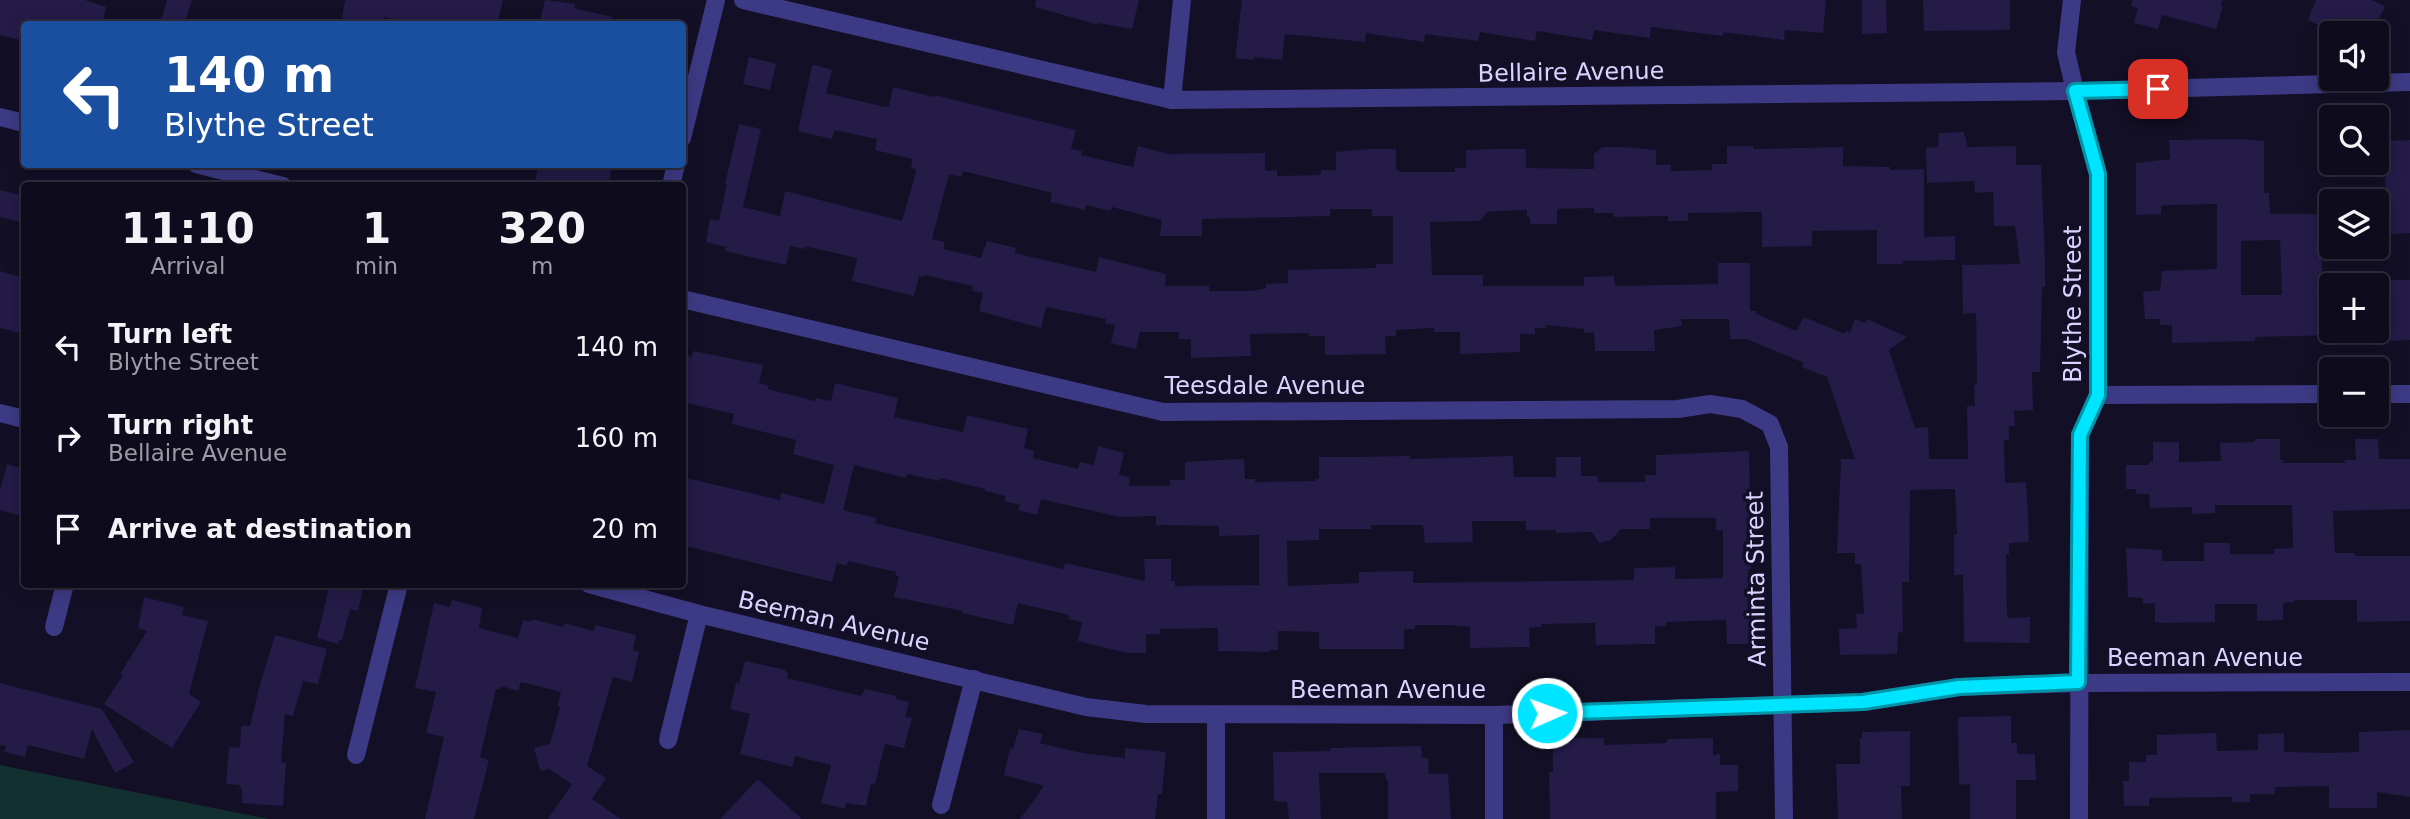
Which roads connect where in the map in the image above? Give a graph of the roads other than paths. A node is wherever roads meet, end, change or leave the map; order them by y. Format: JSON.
{"nodes":[{"id":1,"x":716,"y":0,"type":"edge"},
{"id":2,"x":743,"y":0,"type":"edge"},
{"id":3,"x":1182,"y":0,"type":"edge"},
{"id":4,"x":2072,"y":0,"type":"edge"},
{"id":5,"x":2410,"y":82,"type":"edge"},
{"id":6,"x":2075,"y":91,"type":"junction"},
{"id":7,"x":1172,"y":100,"type":"junction"},
{"id":8,"x":0,"y":117,"type":"edge"},
{"id":9,"x":21,"y":122,"type":"edge"},
{"id":10,"x":686,"y":122,"type":"edge"},
{"id":11,"x":212,"y":168,"type":"edge"},
{"id":12,"x":267,"y":182,"type":"edge"},
{"id":13,"x":686,"y":300,"type":"edge"},
{"id":14,"x":2319,"y":394,"type":"edge"},
{"id":15,"x":2389,"y":394,"type":"edge"},
{"id":16,"x":2410,"y":394,"type":"edge"},
{"id":17,"x":2098,"y":395,"type":"junction"},
{"id":18,"x":0,"y":413,"type":"edge"},
{"id":19,"x":21,"y":418,"type":"edge"},
{"id":20,"x":1770,"y":424,"type":"joint"},
{"id":21,"x":64,"y":588,"type":"edge"},
{"id":22,"x":398,"y":588,"type":"edge"},
{"id":23,"x":604,"y":588,"type":"edge"},
{"id":24,"x":698,"y":614,"type":"junction"},
{"id":25,"x":54,"y":627,"type":"dead end"},
{"id":26,"x":974,"y":679,"type":"junction"},
{"id":27,"x":2078,"y":682,"type":"junction"},
{"id":28,"x":2410,"y":682,"type":"edge"},
{"id":29,"x":1783,"y":704,"type":"junction"},
{"id":30,"x":1216,"y":714,"type":"junction"},
{"id":31,"x":1494,"y":715,"type":"junction"},
{"id":32,"x":668,"y":740,"type":"dead end"},
{"id":33,"x":356,"y":755,"type":"dead end"},
{"id":34,"x":940,"y":805,"type":"dead end"},
{"id":35,"x":1216,"y":819,"type":"edge"},
{"id":36,"x":1494,"y":819,"type":"edge"},
{"id":37,"x":1784,"y":819,"type":"edge"},
{"id":38,"x":2079,"y":819,"type":"edge"}],
"edges":[{"from":1,"to":10,"type":"street"},
{"from":2,"to":7,"type":"street","name":"Bellaire Avenue"},
{"from":3,"to":7,"type":"street"},
{"from":4,"to":6,"type":"street","name":"Blythe Street"},
{"from":5,"to":6,"type":"street","name":"Bellaire Avenue"},
{"from":6,"to":7,"type":"street","name":"Bellaire Avenue"},
{"from":6,"to":17,"type":"street","name":"Blythe Street"},
{"from":8,"to":9,"type":"street"},
{"from":11,"to":12,"type":"street"},
{"from":13,"to":20,"type":"street","name":"Teesdale Avenue"},
{"from":14,"to":17,"type":"street"},
{"from":15,"to":16,"type":"street"},
{"from":17,"to":27,"type":"street","name":"Blythe Street"},
{"from":18,"to":19,"type":"street"},
{"from":20,"to":29,"type":"street","name":"Arminta Street"},
{"from":21,"to":25,"type":"street"},
{"from":22,"to":33,"type":"street"},
{"from":23,"to":24,"type":"street","name":"Beeman Avenue"},
{"from":24,"to":26,"type":"street","name":"Beeman Avenue"},
{"from":24,"to":32,"type":"street"},
{"from":26,"to":30,"type":"street","name":"Beeman Avenue"},
{"from":26,"to":34,"type":"street"},
{"from":27,"to":28,"type":"street","name":"Beeman Avenue"},
{"from":27,"to":29,"type":"street","name":"Beeman Avenue"},
{"from":27,"to":38,"type":"street","name":"Blythe Street"},
{"from":29,"to":31,"type":"street","name":"Beeman Avenue"},
{"from":29,"to":37,"type":"street","name":"Arminta Street"},
{"from":30,"to":31,"type":"street","name":"Beeman Avenue"},
{"from":30,"to":35,"type":"street"},
{"from":31,"to":36,"type":"street"}]}
